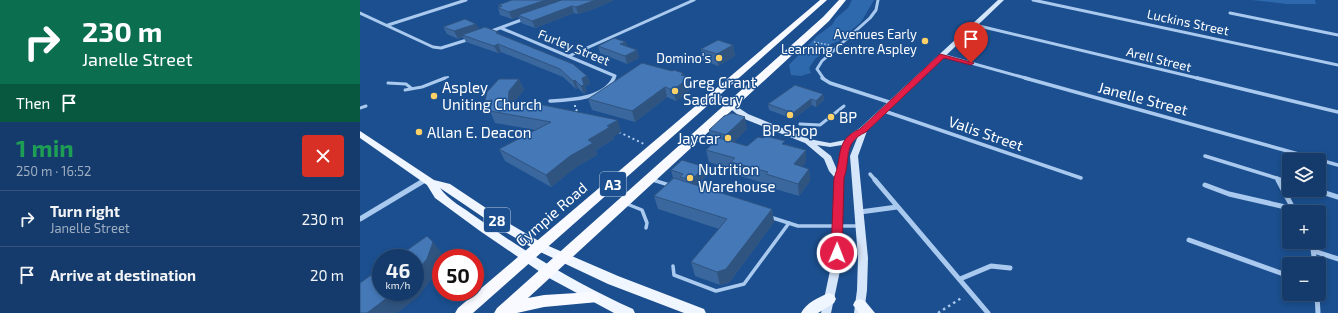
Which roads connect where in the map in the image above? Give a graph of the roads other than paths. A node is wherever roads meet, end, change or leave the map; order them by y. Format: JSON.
{"nodes":[{"id":1,"x":466,"y":0,"type":"edge"},
{"id":2,"x":694,"y":0,"type":"edge"},
{"id":3,"x":824,"y":0,"type":"edge"},
{"id":4,"x":843,"y":0,"type":"edge"},
{"id":5,"x":878,"y":0,"type":"edge"},
{"id":6,"x":1001,"y":0,"type":"edge"},
{"id":7,"x":1033,"y":0,"type":"edge"},
{"id":8,"x":360,"y":13,"type":"edge"},
{"id":9,"x":1230,"y":13,"type":"dead end"},
{"id":10,"x":367,"y":16,"type":"junction"},
{"id":11,"x":808,"y":16,"type":"junction"},
{"id":12,"x":530,"y":17,"type":"edge"},
{"id":13,"x":360,"y":18,"type":"edge"},
{"id":14,"x":826,"y":19,"type":"junction"},
{"id":15,"x":388,"y":25,"type":"junction"},
{"id":16,"x":975,"y":25,"type":"junction"},
{"id":17,"x":500,"y":28,"type":"junction"},
{"id":18,"x":486,"y":33,"type":"edge"},
{"id":19,"x":1338,"y":35,"type":"edge"},
{"id":20,"x":472,"y":38,"type":"edge"},
{"id":21,"x":569,"y":56,"type":"junction"},
{"id":22,"x":942,"y":56,"type":"junction"},
{"id":23,"x":1338,"y":64,"type":"edge"},
{"id":24,"x":448,"y":77,"type":"dead end"},
{"id":25,"x":388,"y":84,"type":"dead end"},
{"id":26,"x":411,"y":88,"type":"junction"},
{"id":27,"x":405,"y":90,"type":"dead end"},
{"id":28,"x":716,"y":95,"type":"junction"},
{"id":29,"x":550,"y":101,"type":"dead end"},
{"id":30,"x":892,"y":103,"type":"junction"},
{"id":31,"x":366,"y":106,"type":"dead end"},
{"id":32,"x":729,"y":106,"type":"junction"},
{"id":33,"x":844,"y":106,"type":"dead end"},
{"id":34,"x":360,"y":108,"type":"edge"},
{"id":35,"x":884,"y":111,"type":"junction"},
{"id":36,"x":1338,"y":112,"type":"edge"},
{"id":37,"x":800,"y":124,"type":"dead end"},
{"id":38,"x":863,"y":130,"type":"junction"},
{"id":39,"x":360,"y":134,"type":"edge"},
{"id":40,"x":806,"y":141,"type":"junction"},
{"id":41,"x":848,"y":142,"type":"junction"},
{"id":42,"x":1205,"y":156,"type":"dead end"},
{"id":43,"x":1338,"y":164,"type":"edge"},
{"id":44,"x":870,"y":174,"type":"dead end"},
{"id":45,"x":839,"y":178,"type":"junction"},
{"id":46,"x":1081,"y":178,"type":"dead end"},
{"id":47,"x":1277,"y":178,"type":"junction"},
{"id":48,"x":649,"y":179,"type":"junction"},
{"id":49,"x":1282,"y":180,"type":"edge"},
{"id":50,"x":428,"y":181,"type":"junction"},
{"id":51,"x":1205,"y":185,"type":"dead end"},
{"id":52,"x":672,"y":186,"type":"edge"},
{"id":53,"x":1326,"y":193,"type":"edge"},
{"id":54,"x":1338,"y":196,"type":"edge"},
{"id":55,"x":623,"y":202,"type":"junction"},
{"id":56,"x":1291,"y":205,"type":"edge"},
{"id":57,"x":897,"y":207,"type":"junction"},
{"id":58,"x":1282,"y":208,"type":"edge"},
{"id":59,"x":859,"y":212,"type":"junction"},
{"id":60,"x":767,"y":216,"type":"edge"},
{"id":61,"x":360,"y":219,"type":"edge"},
{"id":62,"x":789,"y":223,"type":"junction"},
{"id":63,"x":837,"y":226,"type":"junction"},
{"id":64,"x":860,"y":226,"type":"junction"},
{"id":65,"x":646,"y":228,"type":"dead end"},
{"id":66,"x":1189,"y":240,"type":"dead end"},
{"id":67,"x":540,"y":247,"type":"junction"},
{"id":68,"x":1314,"y":251,"type":"joint"},
{"id":69,"x":1314,"y":257,"type":"edge"},
{"id":70,"x":526,"y":258,"type":"junction"},
{"id":71,"x":562,"y":258,"type":"junction"},
{"id":72,"x":1338,"y":259,"type":"edge"},
{"id":73,"x":673,"y":266,"type":"dead end"},
{"id":74,"x":1010,"y":268,"type":"dead end"},
{"id":75,"x":547,"y":271,"type":"junction"},
{"id":76,"x":1282,"y":273,"type":"edge"},
{"id":77,"x":960,"y":279,"type":"junction"},
{"id":78,"x":593,"y":298,"type":"junction"},
{"id":79,"x":829,"y":299,"type":"junction"},
{"id":80,"x":1317,"y":301,"type":"edge"},
{"id":81,"x":862,"y":310,"type":"edge"},
{"id":82,"x":504,"y":311,"type":"edge"},
{"id":83,"x":463,"y":313,"type":"edge"},
{"id":84,"x":628,"y":313,"type":"edge"},
{"id":85,"x":699,"y":313,"type":"edge"},
{"id":86,"x":808,"y":313,"type":"edge"},
{"id":87,"x":826,"y":313,"type":"edge"},
{"id":88,"x":988,"y":313,"type":"edge"},
{"id":89,"x":1318,"y":313,"type":"edge"}],
"edges":[{"from":1,"to":15,"type":"street"},
{"from":2,"to":21,"type":"street"},
{"from":3,"to":11,"type":"highway","name":"Gympie Road","number":"A3"},
{"from":4,"to":14,"type":"highway","number":"A3"},
{"from":5,"to":30,"type":"street"},
{"from":6,"to":16,"type":"main road"},
{"from":7,"to":23,"type":"street","name":"Luckins Street"},
{"from":8,"to":10,"type":"street"},
{"from":9,"to":19,"type":"street"},
{"from":10,"to":13,"type":"street"},
{"from":10,"to":15,"type":"street"},
{"from":11,"to":14,"type":"highway"},
{"from":11,"to":28,"type":"highway","name":"Gympie Road","number":"A3"},
{"from":12,"to":17,"type":"street"},
{"from":14,"to":32,"type":"highway","number":"A3"},
{"from":15,"to":20,"type":"street"},
{"from":16,"to":22,"type":"main road"},
{"from":16,"to":36,"type":"street","name":"Arell Street"},
{"from":17,"to":18,"type":"street"},
{"from":17,"to":21,"type":"street","name":"Furley Street"},
{"from":21,"to":29,"type":"street","name":"Furley Street"},
{"from":22,"to":30,"type":"main road"},
{"from":22,"to":43,"type":"street","name":"Janelle Street"},
{"from":24,"to":26,"type":"lane"},
{"from":25,"to":26,"type":"lane"},
{"from":26,"to":27,"type":"lane"},
{"from":28,"to":32,"type":"main road"},
{"from":28,"to":67,"type":"highway","name":"Gympie Road","number":"A3"},
{"from":30,"to":35,"type":"main road"},
{"from":31,"to":34,"type":"lane"},
{"from":32,"to":40,"type":"main road"},
{"from":32,"to":48,"type":"highway","number":"A3"},
{"from":33,"to":37,"type":"lane"},
{"from":35,"to":38,"type":"main road"},
{"from":35,"to":46,"type":"street","name":"Valis Street"},
{"from":38,"to":41,"type":"main road"},
{"from":38,"to":59,"type":"main road"},
{"from":39,"to":50,"type":"main road","number":"28"},
{"from":40,"to":41,"type":"main road"},
{"from":40,"to":45,"type":"main road"},
{"from":41,"to":45,"type":"main road"},
{"from":42,"to":47,"type":"street"},
{"from":44,"to":57,"type":"street"},
{"from":45,"to":63,"type":"main road"},
{"from":47,"to":49,"type":"street"},
{"from":47,"to":56,"type":"street"},
{"from":48,"to":52,"type":"lane"},
{"from":48,"to":55,"type":"highway","number":"A3"},
{"from":50,"to":61,"type":"street"},
{"from":50,"to":67,"type":"main road","number":"28"},
{"from":50,"to":70,"type":"main road","number":"28"},
{"from":51,"to":58,"type":"street"},
{"from":53,"to":54,"type":"street"},
{"from":55,"to":65,"type":"lane"},
{"from":55,"to":71,"type":"highway","number":"A3"},
{"from":57,"to":59,"type":"street"},
{"from":57,"to":77,"type":"street"},
{"from":59,"to":64,"type":"main road"},
{"from":60,"to":62,"type":"lane"},
{"from":62,"to":63,"type":"lane"},
{"from":62,"to":73,"type":"lane"},
{"from":63,"to":64,"type":"lane"},
{"from":63,"to":79,"type":"main road"},
{"from":64,"to":81,"type":"main road"},
{"from":66,"to":76,"type":"street"},
{"from":67,"to":70,"type":"highway","name":"Gympie Road","number":"A3"},
{"from":67,"to":71,"type":"main road","number":"28"},
{"from":68,"to":69,"type":"street"},
{"from":68,"to":72,"type":"street"},
{"from":70,"to":75,"type":"main road","number":"28"},
{"from":70,"to":83,"type":"highway","name":"Gympie Road","number":"A3"},
{"from":71,"to":75,"type":"highway","number":"A3"},
{"from":71,"to":85,"type":"main road","number":"28"},
{"from":74,"to":77,"type":"street"},
{"from":75,"to":78,"type":"main road","number":"28"},
{"from":75,"to":82,"type":"highway","number":"A3"},
{"from":77,"to":88,"type":"street"},
{"from":78,"to":82,"type":"highway"},
{"from":78,"to":84,"type":"main road","number":"28"},
{"from":79,"to":86,"type":"main road"},
{"from":79,"to":87,"type":"main road"},
{"from":80,"to":89,"type":"street"}]}
